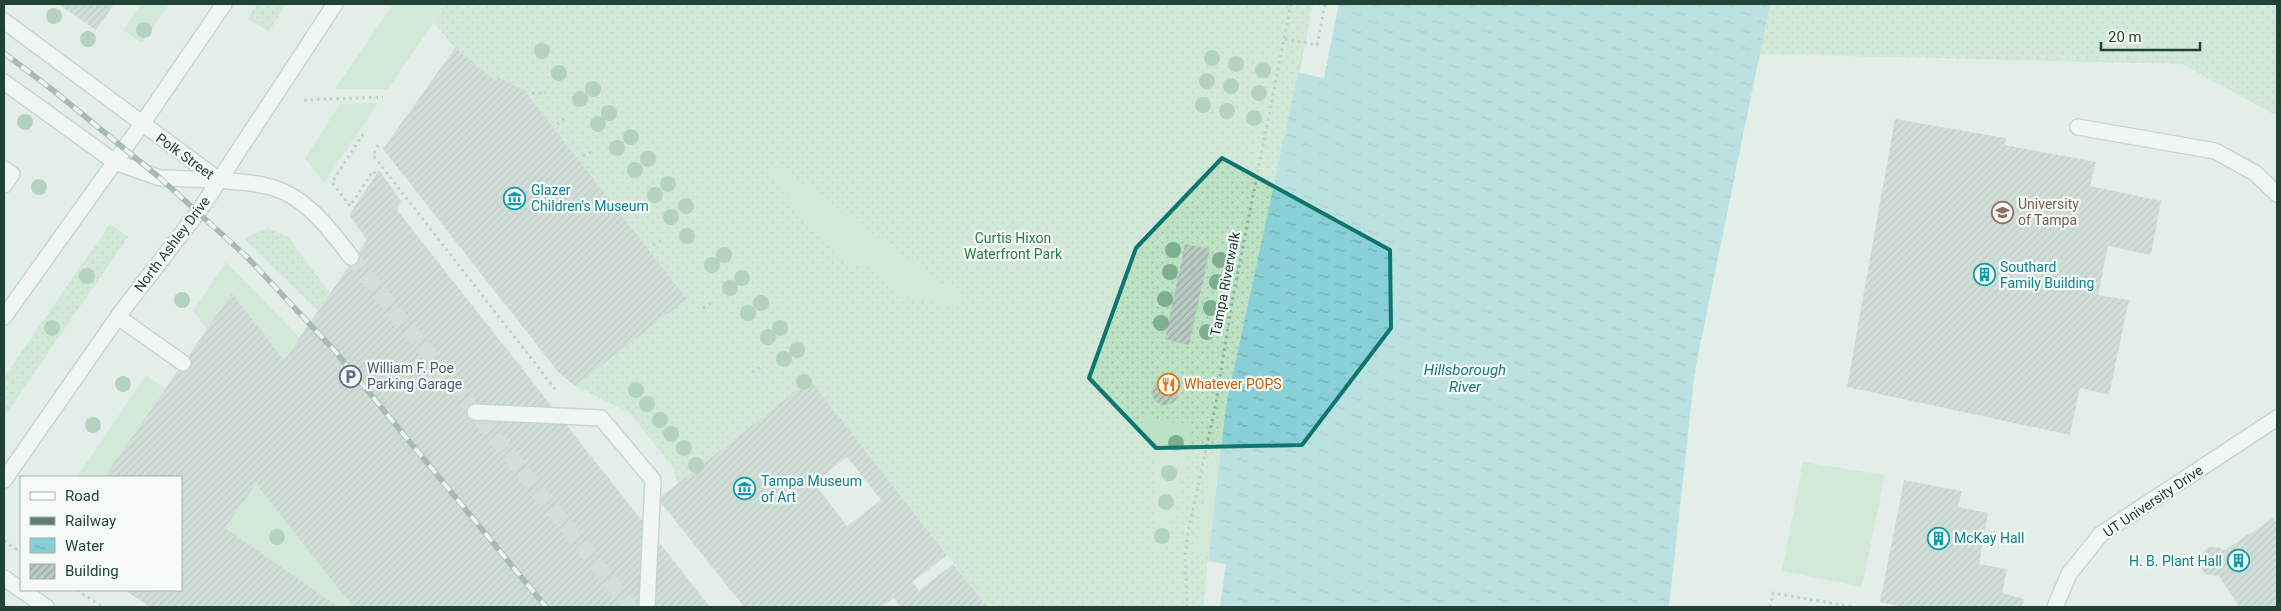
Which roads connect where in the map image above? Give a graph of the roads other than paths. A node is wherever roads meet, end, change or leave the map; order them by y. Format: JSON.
{"nodes":[{"id":1,"x":224,"y":4,"type":"edge"},
{"id":2,"x":335,"y":4,"type":"edge"},
{"id":3,"x":4,"y":21,"type":"edge"},
{"id":4,"x":4,"y":82,"type":"edge"},
{"id":5,"x":142,"y":124,"type":"junction"},
{"id":6,"x":2078,"y":127,"type":"dead end"},
{"id":7,"x":115,"y":162,"type":"junction"},
{"id":8,"x":4,"y":169,"type":"edge"},
{"id":9,"x":219,"y":180,"type":"junction"},
{"id":10,"x":4,"y":186,"type":"edge"},
{"id":11,"x":2277,"y":194,"type":"edge"},
{"id":12,"x":351,"y":257,"type":"tunnel mouth"},
{"id":13,"x":4,"y":317,"type":"edge"},
{"id":14,"x":118,"y":317,"type":"junction"},
{"id":15,"x":183,"y":363,"type":"dead end"},
{"id":16,"x":474,"y":412,"type":"dead end"},
{"id":17,"x":2277,"y":418,"type":"edge"},
{"id":18,"x":4,"y":480,"type":"edge"},
{"id":19,"x":4,"y":578,"type":"edge"},
{"id":20,"x":20,"y":589,"type":"edge"},
{"id":21,"x":23,"y":591,"type":"edge"},
{"id":22,"x":46,"y":607,"type":"edge"},
{"id":23,"x":647,"y":607,"type":"edge"},
{"id":24,"x":2055,"y":607,"type":"edge"}],
"edges":[{"from":1,"to":5,"type":"street"},
{"from":2,"to":9,"type":"street","name":"North Ashley Drive"},
{"from":3,"to":5,"type":"street","name":"Polk Street"},
{"from":4,"to":7,"type":"street","name":"Polk Street"},
{"from":5,"to":7,"type":"street"},
{"from":5,"to":9,"type":"street","name":"Polk Street"},
{"from":6,"to":11,"type":"street"},
{"from":7,"to":9,"type":"street","name":"Polk Street"},
{"from":7,"to":13,"type":"street"},
{"from":8,"to":10,"type":"street"},
{"from":9,"to":12,"type":"street"},
{"from":9,"to":14,"type":"street","name":"North Ashley Drive"},
{"from":14,"to":15,"type":"street"},
{"from":14,"to":18,"type":"street","name":"North Ashley Drive"},
{"from":16,"to":23,"type":"street"},
{"from":17,"to":24,"type":"street","name":"UT University Drive"},
{"from":19,"to":20,"type":"street"},
{"from":21,"to":22,"type":"street"}]}
